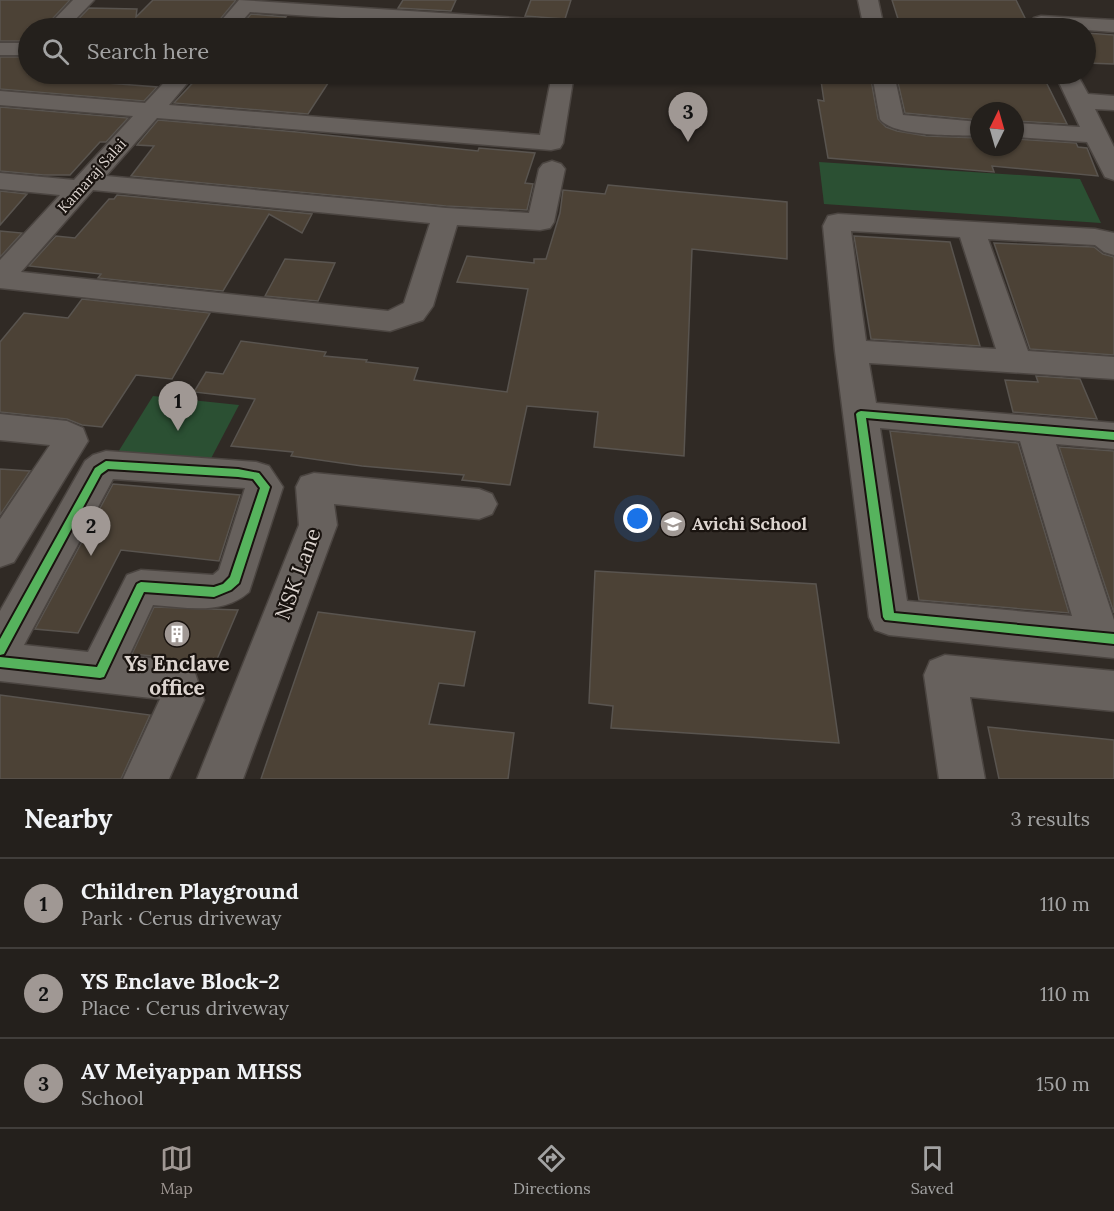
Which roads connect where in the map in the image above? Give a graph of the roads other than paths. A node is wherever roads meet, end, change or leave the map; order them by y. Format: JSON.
{"nodes":[{"id":1,"x":84,"y":0,"type":"edge"},
{"id":2,"x":478,"y":0,"type":"edge"},
{"id":3,"x":868,"y":0,"type":"edge"},
{"id":4,"x":247,"y":3,"type":"edge"},
{"id":5,"x":339,"y":6,"type":"edge"},
{"id":6,"x":66,"y":18,"type":"edge"},
{"id":7,"x":234,"y":18,"type":"edge"},
{"id":8,"x":376,"y":18,"type":"edge"},
{"id":9,"x":470,"y":18,"type":"edge"},
{"id":10,"x":872,"y":18,"type":"edge"},
{"id":11,"x":1096,"y":24,"type":"edge"},
{"id":12,"x":1114,"y":26,"type":"edge"},
{"id":13,"x":0,"y":49,"type":"edge"},
{"id":14,"x":18,"y":49,"type":"edge"},
{"id":15,"x":175,"y":84,"type":"edge"},
{"id":16,"x":561,"y":84,"type":"edge"},
{"id":17,"x":885,"y":84,"type":"edge"},
{"id":18,"x":1071,"y":84,"type":"edge"},
{"id":19,"x":0,"y":98,"type":"edge"},
{"id":20,"x":1080,"y":101,"type":"junction"},
{"id":21,"x":1114,"y":103,"type":"edge"},
{"id":22,"x":151,"y":111,"type":"junction"},
{"id":23,"x":970,"y":128,"type":"edge"},
{"id":24,"x":1024,"y":131,"type":"edge"},
{"id":25,"x":1095,"y":135,"type":"junction"},
{"id":26,"x":552,"y":169,"type":"dead end"},
{"id":27,"x":1114,"y":172,"type":"edge"},
{"id":28,"x":0,"y":181,"type":"edge"},
{"id":29,"x":84,"y":185,"type":"junction"},
{"id":30,"x":446,"y":216,"type":"junction"},
{"id":31,"x":971,"y":230,"type":"junction"},
{"id":32,"x":1114,"y":246,"type":"edge"},
{"id":33,"x":0,"y":279,"type":"edge"},
{"id":34,"x":851,"y":351,"type":"junction"},
{"id":35,"x":1016,"y":362,"type":"junction"},
{"id":36,"x":1114,"y":368,"type":"edge"},
{"id":37,"x":861,"y":414,"type":"junction"},
{"id":38,"x":0,"y":427,"type":"edge"},
{"id":39,"x":1034,"y":429,"type":"junction"},
{"id":40,"x":1114,"y":436,"type":"edge"},
{"id":41,"x":479,"y":504,"type":"dead end"},
{"id":42,"x":0,"y":551,"type":"edge"},
{"id":43,"x":1107,"y":638,"type":"edge"},
{"id":44,"x":0,"y":650,"type":"edge"},
{"id":45,"x":0,"y":662,"type":"edge"},
{"id":46,"x":100,"y":673,"type":"junction"},
{"id":47,"x":1114,"y":691,"type":"edge"},
{"id":48,"x":146,"y":779,"type":"edge"},
{"id":49,"x":220,"y":779,"type":"edge"},
{"id":50,"x":963,"y":779,"type":"edge"}],
"edges":[{"from":1,"to":6,"type":"street"},
{"from":2,"to":9,"type":"street"},
{"from":3,"to":10,"type":"street"},
{"from":4,"to":5,"type":"street"},
{"from":4,"to":7,"type":"street"},
{"from":5,"to":8,"type":"street"},
{"from":11,"to":12,"type":"street"},
{"from":13,"to":14,"type":"street"},
{"from":15,"to":22,"type":"street","name":"Kamaraj Salai"},
{"from":16,"to":22,"type":"street"},
{"from":17,"to":23,"type":"street"},
{"from":18,"to":20,"type":"street"},
{"from":19,"to":22,"type":"street"},
{"from":20,"to":21,"type":"street"},
{"from":20,"to":25,"type":"street"},
{"from":22,"to":29,"type":"street","name":"Kamaraj Salai"},
{"from":24,"to":25,"type":"street"},
{"from":25,"to":27,"type":"street"},
{"from":26,"to":30,"type":"street"},
{"from":28,"to":29,"type":"street"},
{"from":29,"to":30,"type":"street"},
{"from":29,"to":33,"type":"street","name":"Kamaraj Salai"},
{"from":30,"to":33,"type":"street"},
{"from":31,"to":32,"type":"street"},
{"from":31,"to":34,"type":"street"},
{"from":31,"to":35,"type":"street"},
{"from":34,"to":35,"type":"street"},
{"from":34,"to":37,"type":"street"},
{"from":35,"to":36,"type":"street"},
{"from":37,"to":39,"type":"street"},
{"from":37,"to":43,"type":"street"},
{"from":38,"to":42,"type":"street"},
{"from":39,"to":40,"type":"street"},
{"from":39,"to":43,"type":"street"},
{"from":41,"to":49,"type":"street","name":"NSK Lane"},
{"from":44,"to":46,"type":"street"},
{"from":45,"to":46,"type":"street"},
{"from":46,"to":48,"type":"street"},
{"from":47,"to":50,"type":"street"}]}
